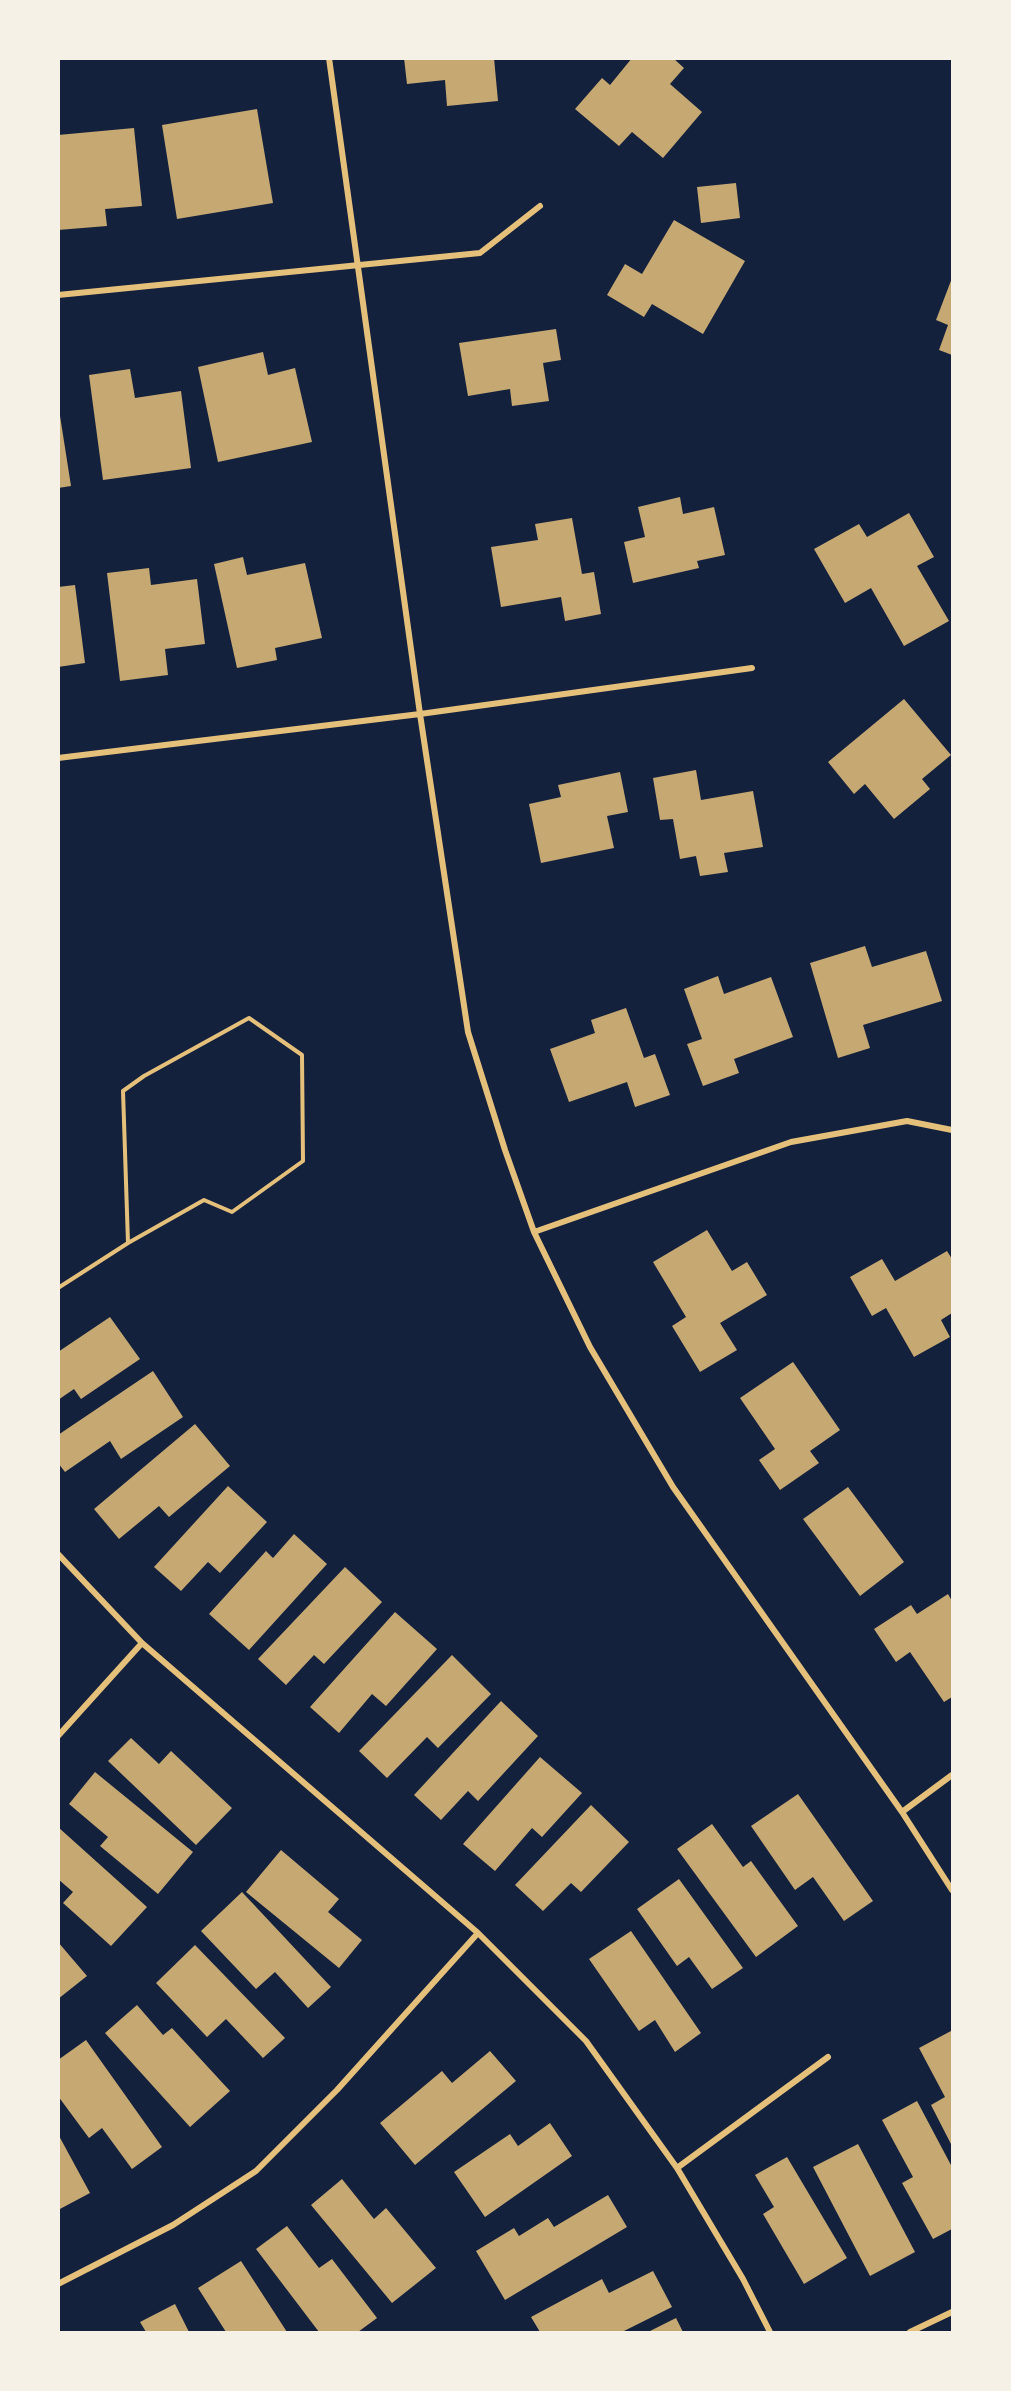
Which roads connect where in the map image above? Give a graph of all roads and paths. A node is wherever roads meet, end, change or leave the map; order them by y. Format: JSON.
{"nodes":[{"id":1,"x":329,"y":58,"type":"edge"},
{"id":2,"x":540,"y":206,"type":"dead end"},
{"id":3,"x":359,"y":265,"type":"junction"},
{"id":4,"x":58,"y":295,"type":"edge"},
{"id":5,"x":752,"y":668,"type":"dead end"},
{"id":6,"x":420,"y":714,"type":"junction"},
{"id":7,"x":58,"y":758,"type":"edge"},
{"id":8,"x":952,"y":1130,"type":"edge"},
{"id":9,"x":534,"y":1232,"type":"junction"},
{"id":10,"x":128,"y":1243,"type":"junction"},
{"id":11,"x":58,"y":1288,"type":"edge"},
{"id":12,"x":58,"y":1554,"type":"edge"},
{"id":13,"x":142,"y":1643,"type":"junction"},
{"id":14,"x":58,"y":1736,"type":"edge"},
{"id":15,"x":952,"y":1775,"type":"edge"},
{"id":16,"x":902,"y":1812,"type":"junction"},
{"id":17,"x":952,"y":1890,"type":"edge"},
{"id":18,"x":478,"y":1933,"type":"junction"},
{"id":19,"x":828,"y":2057,"type":"dead end"},
{"id":20,"x":677,"y":2168,"type":"junction"},
{"id":21,"x":58,"y":2284,"type":"edge"},
{"id":22,"x":952,"y":2312,"type":"edge"},
{"id":23,"x":770,"y":2332,"type":"edge"},
{"id":24,"x":910,"y":2332,"type":"edge"}],
"edges":[{"from":1,"to":3,"type":"street"},
{"from":2,"to":3,"type":"street"},
{"from":3,"to":4,"type":"street"},
{"from":3,"to":6,"type":"street"},
{"from":5,"to":6,"type":"street"},
{"from":6,"to":7,"type":"street"},
{"from":6,"to":9,"type":"street"},
{"from":8,"to":9,"type":"street"},
{"from":9,"to":16,"type":"street"},
{"from":10,"to":10,"type":"path"},
{"from":10,"to":11,"type":"path"},
{"from":12,"to":13,"type":"street"},
{"from":13,"to":14,"type":"street"},
{"from":13,"to":18,"type":"street"},
{"from":15,"to":16,"type":"street"},
{"from":16,"to":17,"type":"street"},
{"from":18,"to":20,"type":"street"},
{"from":18,"to":21,"type":"street"},
{"from":19,"to":20,"type":"street"},
{"from":20,"to":23,"type":"street"},
{"from":22,"to":24,"type":"street"}]}
